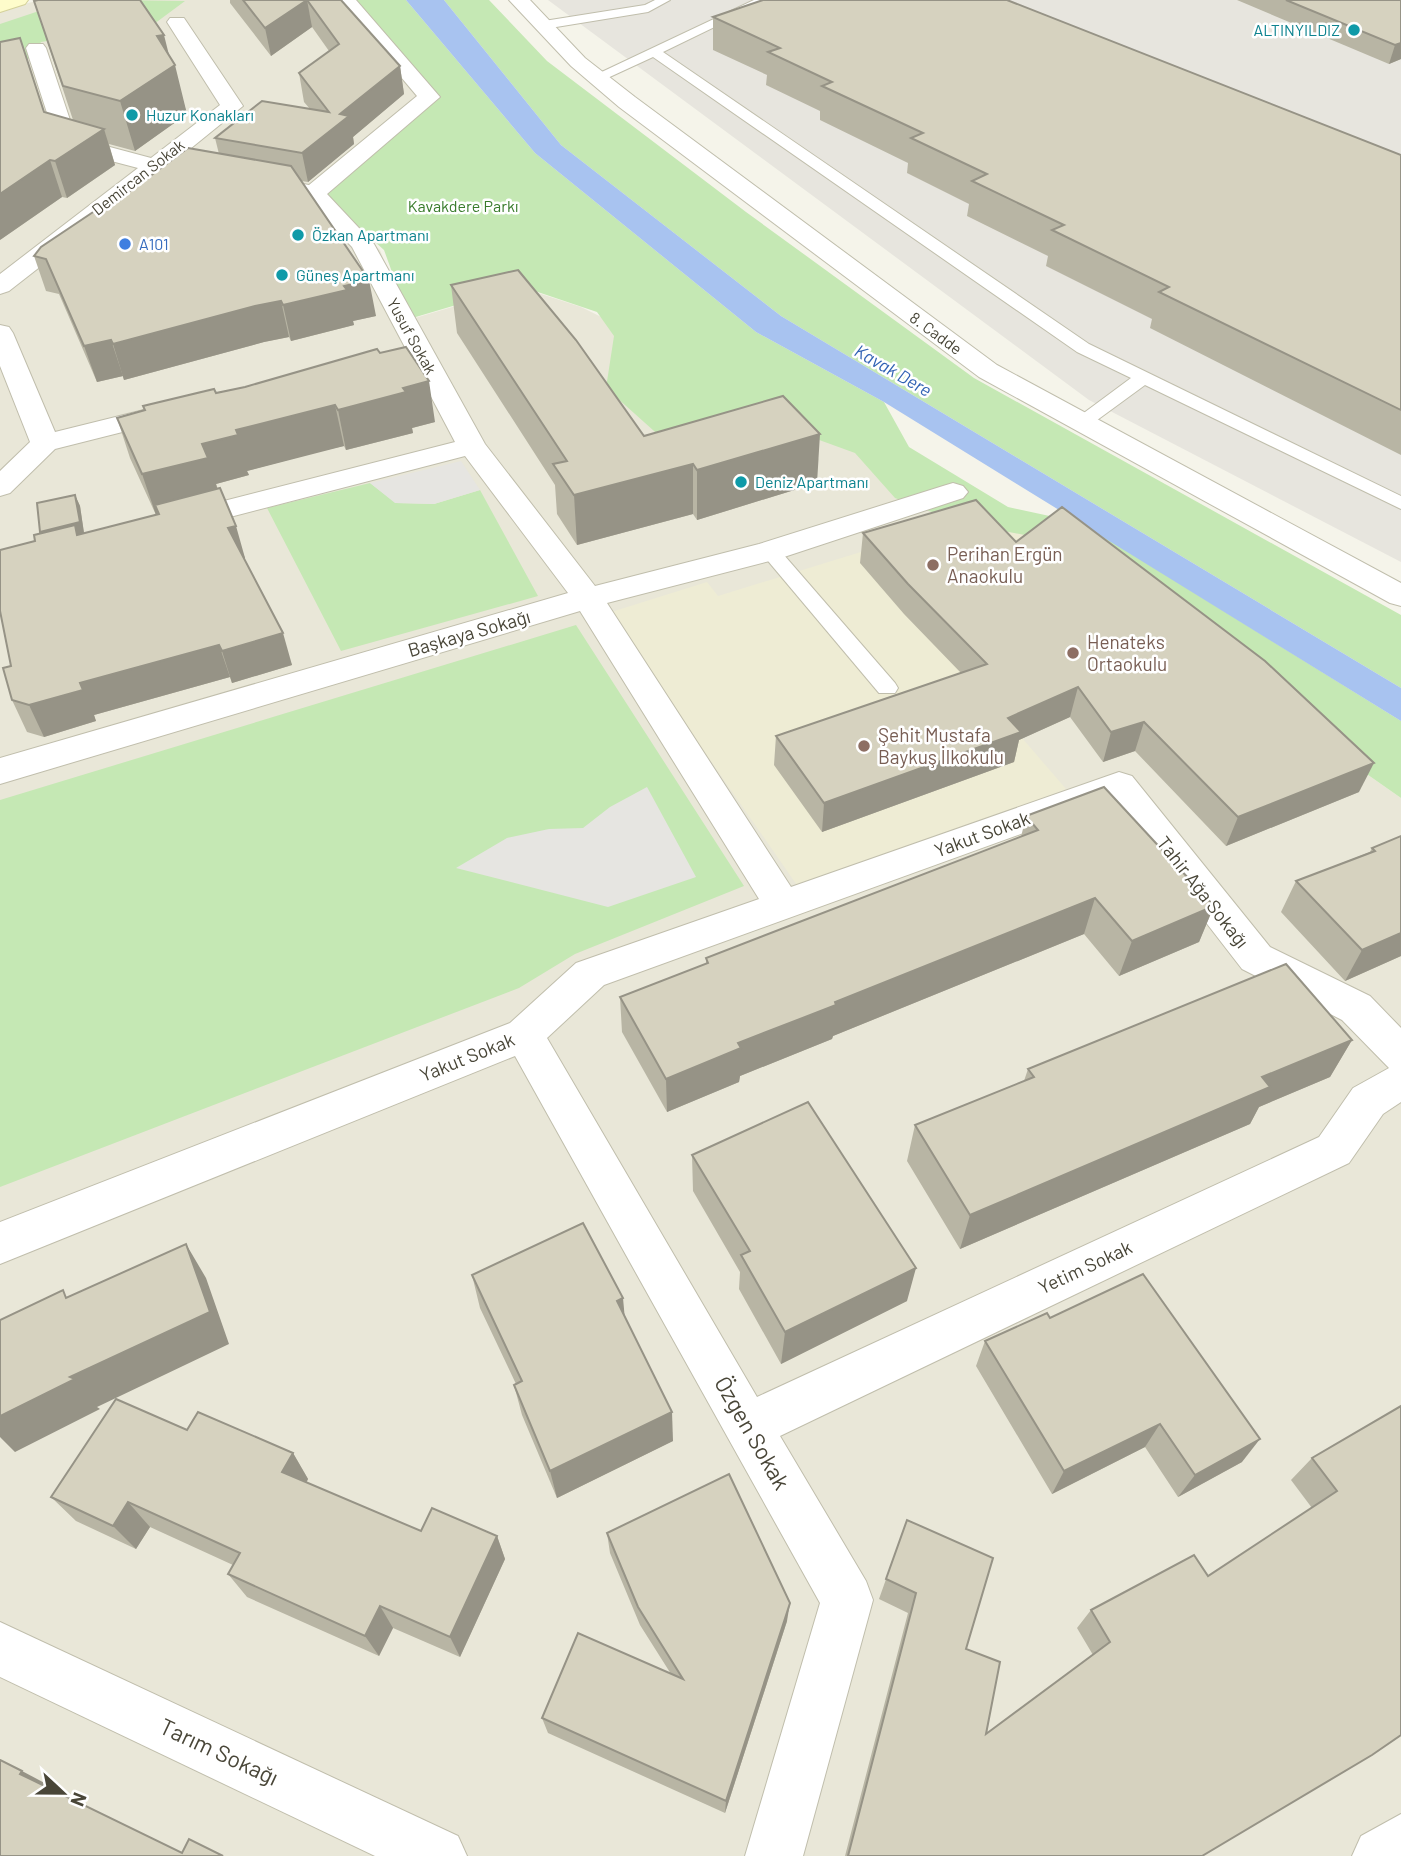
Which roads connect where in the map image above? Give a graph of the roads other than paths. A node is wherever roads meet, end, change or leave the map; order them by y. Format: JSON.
{"nodes":[{"id":1,"x":18,"y":0,"type":"edge"},
{"id":2,"x":346,"y":0,"type":"edge"},
{"id":3,"x":519,"y":0,"type":"edge"},
{"id":4,"x":664,"y":0,"type":"edge"},
{"id":5,"x":764,"y":0,"type":"edge"},
{"id":6,"x":0,"y":6,"type":"edge"},
{"id":7,"x":177,"y":22,"type":"dead end"},
{"id":8,"x":544,"y":26,"type":"junction"},
{"id":9,"x":36,"y":48,"type":"edge"},
{"id":10,"x":653,"y":51,"type":"junction"},
{"id":11,"x":596,"y":78,"type":"junction"},
{"id":12,"x":153,"y":165,"type":"junction"},
{"id":13,"x":314,"y":193,"type":"junction"},
{"id":14,"x":0,"y":286,"type":"edge"},
{"id":15,"x":1,"y":341,"type":"edge"},
{"id":16,"x":419,"y":348,"type":"junction"},
{"id":17,"x":393,"y":355,"type":"edge"},
{"id":18,"x":1144,"y":377,"type":"junction"},
{"id":19,"x":192,"y":406,"type":"edge"},
{"id":20,"x":1083,"y":422,"type":"junction"},
{"id":21,"x":45,"y":443,"type":"junction"},
{"id":22,"x":472,"y":446,"type":"junction"},
{"id":23,"x":0,"y":486,"type":"edge"},
{"id":24,"x":953,"y":492,"type":"dead end"},
{"id":25,"x":1401,"y":503,"type":"edge"},
{"id":26,"x":149,"y":529,"type":"edge"},
{"id":27,"x":770,"y":551,"type":"junction"},
{"id":28,"x":1401,"y":596,"type":"edge"},
{"id":29,"x":588,"y":598,"type":"junction"},
{"id":30,"x":887,"y":688,"type":"dead end"},
{"id":31,"x":0,"y":771,"type":"edge"},
{"id":32,"x":1119,"y":785,"type":"joint"},
{"id":33,"x":783,"y":906,"type":"junction"},
{"id":34,"x":524,"y":1035,"type":"junction"},
{"id":35,"x":1401,"y":1055,"type":"edge"},
{"id":36,"x":1401,"y":1081,"type":"edge"},
{"id":37,"x":0,"y":1243,"type":"edge"},
{"id":38,"x":748,"y":1426,"type":"junction"},
{"id":39,"x":0,"y":1649,"type":"edge"},
{"id":40,"x":1401,"y":1843,"type":"edge"},
{"id":41,"x":439,"y":1856,"type":"edge"},
{"id":42,"x":774,"y":1856,"type":"edge"},
{"id":43,"x":1381,"y":1856,"type":"edge"}],
"edges":[{"from":1,"to":6,"type":"main road"},
{"from":2,"to":13,"type":"street"},
{"from":3,"to":8,"type":"street","name":"8. Cadde"},
{"from":4,"to":8,"type":"lane"},
{"from":5,"to":10,"type":"lane"},
{"from":7,"to":12,"type":"street","name":"Demircan Sokak"},
{"from":8,"to":11,"type":"street","name":"8. Cadde"},
{"from":9,"to":12,"type":"street"},
{"from":10,"to":11,"type":"lane"},
{"from":10,"to":18,"type":"lane"},
{"from":11,"to":20,"type":"street","name":"8. Cadde"},
{"from":12,"to":13,"type":"street"},
{"from":12,"to":14,"type":"street","name":"Demircan Sokak"},
{"from":13,"to":16,"type":"street","name":"Yusuf Sokak"},
{"from":15,"to":21,"type":"street"},
{"from":16,"to":17,"type":"street"},
{"from":16,"to":22,"type":"street","name":"Yusuf Sokak"},
{"from":18,"to":20,"type":"lane"},
{"from":18,"to":25,"type":"lane"},
{"from":19,"to":21,"type":"street"},
{"from":20,"to":28,"type":"street","name":"8. Cadde"},
{"from":21,"to":23,"type":"street"},
{"from":22,"to":26,"type":"street"},
{"from":22,"to":29,"type":"street","name":"Yusuf Sokak"},
{"from":24,"to":27,"type":"street","name":"Başkaya Sokağı"},
{"from":27,"to":29,"type":"street","name":"Başkaya Sokağı"},
{"from":27,"to":30,"type":"lane"},
{"from":29,"to":31,"type":"street","name":"Başkaya Sokağı"},
{"from":29,"to":33,"type":"street"},
{"from":32,"to":33,"type":"street","name":"Yakut Sokak"},
{"from":32,"to":35,"type":"street","name":"Tahir Ağa Sokağı"},
{"from":33,"to":34,"type":"street","name":"Yakut Sokak"},
{"from":34,"to":37,"type":"street","name":"Yakut Sokak"},
{"from":34,"to":38,"type":"street","name":"Özgen Sokak"},
{"from":36,"to":38,"type":"street","name":"Yetim Sokak"},
{"from":38,"to":42,"type":"street","name":"Özgen Sokak"},
{"from":39,"to":41,"type":"street","name":"Tarım Sokağı"},
{"from":40,"to":43,"type":"street"}]}
